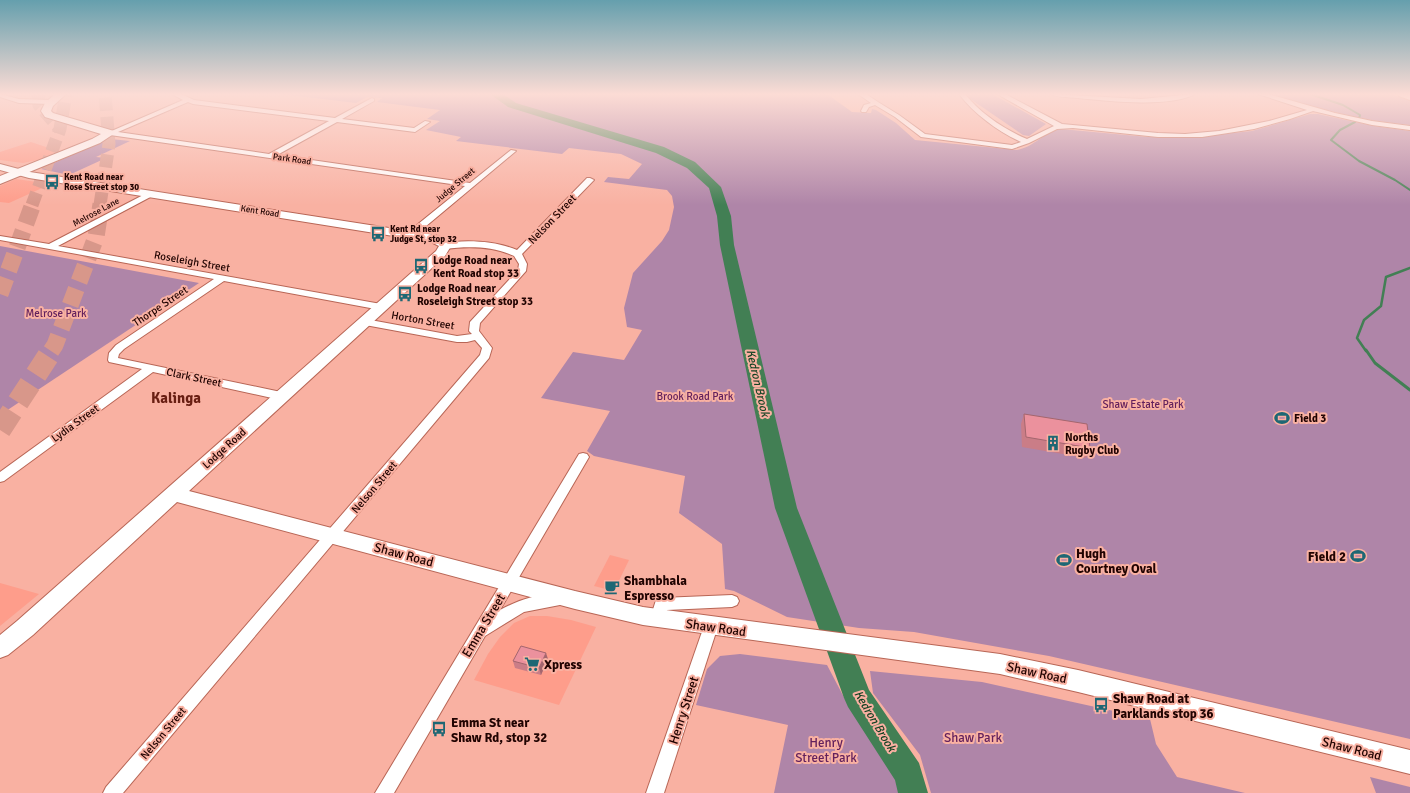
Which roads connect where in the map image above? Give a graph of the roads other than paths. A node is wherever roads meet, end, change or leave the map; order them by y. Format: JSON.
{"nodes":[{"id":1,"x":103,"y":131,"type":"edge"},
{"id":2,"x":315,"y":131,"type":"edge"},
{"id":3,"x":916,"y":131,"type":"edge"},
{"id":4,"x":1008,"y":131,"type":"edge"},
{"id":5,"x":1047,"y":131,"type":"edge"},
{"id":6,"x":1115,"y":131,"type":"edge"},
{"id":7,"x":1227,"y":131,"type":"edge"},
{"id":8,"x":106,"y":132,"type":"junction"},
{"id":9,"x":1027,"y":142,"type":"junction"},
{"id":10,"x":513,"y":151,"type":"dead end"},
{"id":11,"x":270,"y":156,"type":"junction"},
{"id":12,"x":38,"y":164,"type":"junction"},
{"id":13,"x":2,"y":168,"type":"edge"},
{"id":14,"x":19,"y":172,"type":"junction"},
{"id":15,"x":0,"y":180,"type":"edge"},
{"id":16,"x":590,"y":180,"type":"dead end"},
{"id":17,"x":470,"y":185,"type":"junction"},
{"id":18,"x":152,"y":194,"type":"junction"},
{"id":19,"x":410,"y":235,"type":"junction"},
{"id":20,"x":0,"y":238,"type":"edge"},
{"id":21,"x":445,"y":246,"type":"junction"},
{"id":22,"x":50,"y":247,"type":"junction"},
{"id":23,"x":518,"y":254,"type":"junction"},
{"id":24,"x":221,"y":279,"type":"junction"},
{"id":25,"x":380,"y":308,"type":"junction"},
{"id":26,"x":365,"y":322,"type":"junction"},
{"id":27,"x":477,"y":336,"type":"junction"},
{"id":28,"x":114,"y":353,"type":"joint"},
{"id":29,"x":151,"y":368,"type":"junction"},
{"id":30,"x":281,"y":396,"type":"junction"},
{"id":31,"x":583,"y":457,"type":"dead end"},
{"id":32,"x":0,"y":478,"type":"edge"},
{"id":33,"x":173,"y":494,"type":"junction"},
{"id":34,"x":332,"y":536,"type":"junction"},
{"id":35,"x":509,"y":582,"type":"junction"},
{"id":36,"x":575,"y":600,"type":"junction"},
{"id":37,"x":732,"y":601,"type":"dead end"},
{"id":38,"x":657,"y":618,"type":"junction"},
{"id":39,"x":711,"y":626,"type":"junction"},
{"id":40,"x":478,"y":634,"type":"junction"},
{"id":41,"x":0,"y":648,"type":"edge"},
{"id":42,"x":1410,"y":762,"type":"edge"},
{"id":43,"x":112,"y":793,"type":"edge"},
{"id":44,"x":384,"y":793,"type":"edge"},
{"id":45,"x":655,"y":793,"type":"edge"}],
"edges":[{"from":1,"to":8,"type":"main road","name":"Park Road"},
{"from":2,"to":11,"type":"street"},
{"from":3,"to":9,"type":"street"},
{"from":4,"to":9,"type":"street"},
{"from":5,"to":9,"type":"street"},
{"from":6,"to":7,"type":"street"},
{"from":8,"to":11,"type":"street","name":"Park Road"},
{"from":8,"to":12,"type":"main road"},
{"from":10,"to":17,"type":"street","name":"Judge Street"},
{"from":11,"to":17,"type":"street","name":"Park Road"},
{"from":12,"to":13,"type":"main road"},
{"from":12,"to":14,"type":"main road"},
{"from":13,"to":14,"type":"street","name":"Kent Road"},
{"from":14,"to":15,"type":"main road"},
{"from":14,"to":18,"type":"street","name":"Kent Road"},
{"from":16,"to":23,"type":"street","name":"Nelson Street"},
{"from":17,"to":19,"type":"street","name":"Judge Street"},
{"from":18,"to":19,"type":"street","name":"Kent Road"},
{"from":18,"to":22,"type":"street","name":"Melrose Lane"},
{"from":19,"to":21,"type":"street","name":"Kent Road"},
{"from":20,"to":22,"type":"street","name":"Roseleigh Street"},
{"from":21,"to":23,"type":"street","name":"Kent Road"},
{"from":21,"to":25,"type":"street","name":"Lodge Road"},
{"from":22,"to":24,"type":"street","name":"Roseleigh Street"},
{"from":23,"to":27,"type":"street"},
{"from":24,"to":25,"type":"street","name":"Roseleigh Street"},
{"from":24,"to":28,"type":"street","name":"Thorpe Street"},
{"from":25,"to":26,"type":"street","name":"Lodge Road"},
{"from":26,"to":27,"type":"street","name":"Horton Street"},
{"from":26,"to":30,"type":"street","name":"Lodge Road"},
{"from":27,"to":34,"type":"street","name":"Nelson Street"},
{"from":28,"to":29,"type":"street","name":"Clark Street"},
{"from":29,"to":30,"type":"street","name":"Clark Street"},
{"from":29,"to":32,"type":"street","name":"Lydia Street"},
{"from":30,"to":33,"type":"street","name":"Lodge Road"},
{"from":31,"to":35,"type":"street","name":"Emma Street"},
{"from":33,"to":34,"type":"street","name":"Shaw Road"},
{"from":33,"to":41,"type":"street","name":"Lodge Road"},
{"from":34,"to":35,"type":"street","name":"Shaw Road"},
{"from":34,"to":43,"type":"street","name":"Nelson Street"},
{"from":35,"to":36,"type":"street","name":"Shaw Road"},
{"from":35,"to":40,"type":"street","name":"Emma Street"},
{"from":36,"to":38,"type":"street","name":"Shaw Road"},
{"from":36,"to":40,"type":"street"},
{"from":37,"to":38,"type":"street","name":"Shaw Road"},
{"from":38,"to":39,"type":"street","name":"Shaw Road"},
{"from":39,"to":42,"type":"street","name":"Shaw Road"},
{"from":39,"to":45,"type":"street","name":"Henry Street"},
{"from":40,"to":44,"type":"street","name":"Emma Street"}]}
